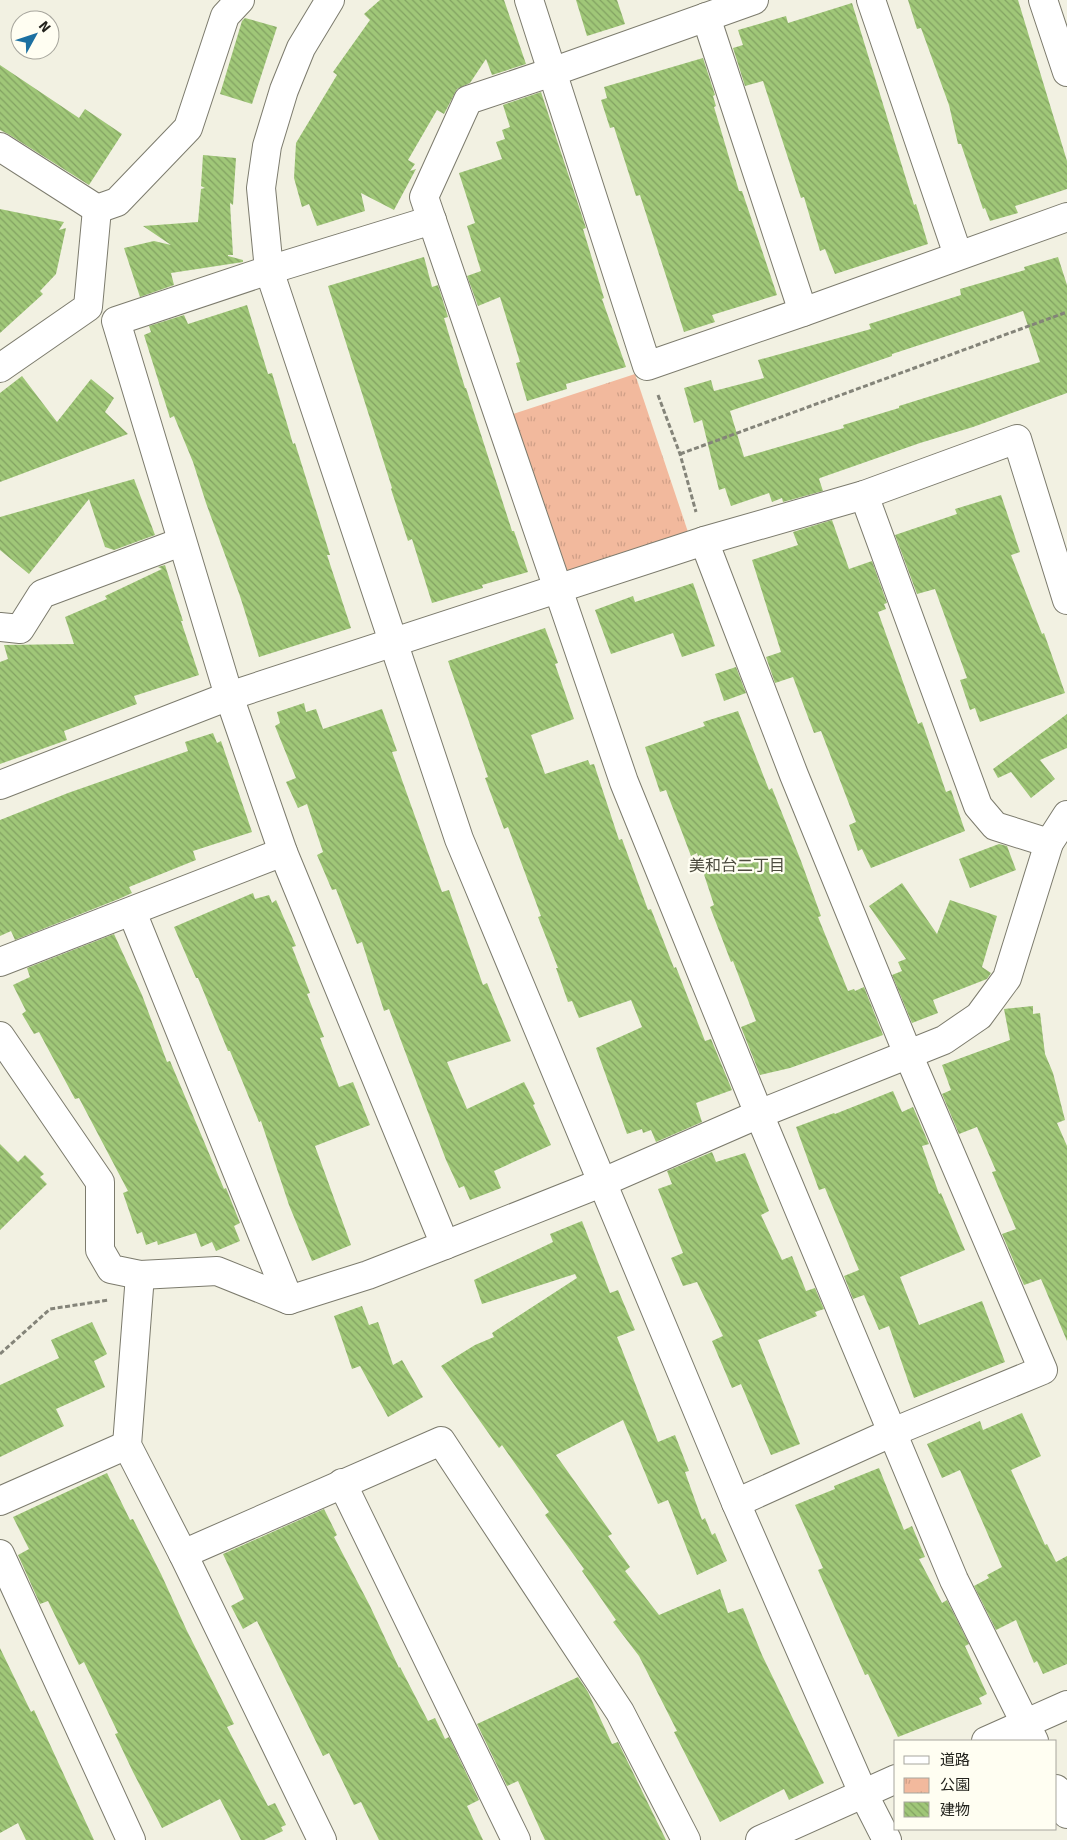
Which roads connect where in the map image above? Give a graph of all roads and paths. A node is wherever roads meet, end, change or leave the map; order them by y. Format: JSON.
{"nodes":[{"id":1,"x":240,"y":0,"type":"edge"},
{"id":2,"x":330,"y":0,"type":"edge"},
{"id":3,"x":529,"y":0,"type":"edge"},
{"id":4,"x":754,"y":0,"type":"edge"},
{"id":5,"x":871,"y":0,"type":"edge"},
{"id":6,"x":1043,"y":0,"type":"edge"},
{"id":7,"x":706,"y":17,"type":"junction"},
{"id":8,"x":552,"y":72,"type":"junction"},
{"id":9,"x":1067,"y":72,"type":"edge"},
{"id":10,"x":0,"y":147,"type":"edge"},
{"id":11,"x":98,"y":209,"type":"junction"},
{"id":12,"x":1067,"y":217,"type":"edge"},
{"id":13,"x":432,"y":220,"type":"junction"},
{"id":14,"x":958,"y":255,"type":"junction"},
{"id":15,"x":269,"y":270,"type":"junction"},
{"id":16,"x":803,"y":312,"type":"junction"},
{"id":17,"x":1067,"y":312,"type":"edge"},
{"id":18,"x":647,"y":366,"type":"junction"},
{"id":19,"x":0,"y":368,"type":"edge"},
{"id":20,"x":680,"y":454,"type":"junction"},
{"id":21,"x":864,"y":495,"type":"junction"},
{"id":22,"x":704,"y":541,"type":"junction"},
{"id":23,"x":181,"y":542,"type":"junction"},
{"id":24,"x":557,"y":589,"type":"junction"},
{"id":25,"x":1067,"y":600,"type":"edge"},
{"id":26,"x":0,"y":627,"type":"edge"},
{"id":27,"x":393,"y":643,"type":"junction"},
{"id":28,"x":229,"y":696,"type":"junction"},
{"id":29,"x":0,"y":785,"type":"edge"},
{"id":30,"x":1067,"y":815,"type":"edge"},
{"id":31,"x":1048,"y":843,"type":"junction"},
{"id":32,"x":283,"y":852,"type":"junction"},
{"id":33,"x":132,"y":912,"type":"junction"},
{"id":34,"x":0,"y":962,"type":"edge"},
{"id":35,"x":0,"y":1036,"type":"edge"},
{"id":36,"x":908,"y":1054,"type":"junction"},
{"id":37,"x":759,"y":1114,"type":"junction"},
{"id":38,"x":602,"y":1182,"type":"junction"},
{"id":39,"x":445,"y":1245,"type":"junction"},
{"id":40,"x":140,"y":1275,"type":"junction"},
{"id":41,"x":289,"y":1300,"type":"junction"},
{"id":42,"x":0,"y":1354,"type":"edge"},
{"id":43,"x":892,"y":1432,"type":"junction"},
{"id":44,"x":127,"y":1445,"type":"junction"},
{"id":45,"x":342,"y":1483,"type":"junction"},
{"id":46,"x":0,"y":1501,"type":"edge"},
{"id":47,"x":736,"y":1503,"type":"junction"},
{"id":48,"x":0,"y":1554,"type":"edge"},
{"id":49,"x":183,"y":1554,"type":"junction"},
{"id":50,"x":1067,"y":1706,"type":"edge"},
{"id":51,"x":1030,"y":1733,"type":"edge"},
{"id":52,"x":992,"y":1740,"type":"edge"},
{"id":53,"x":894,"y":1780,"type":"edge"},
{"id":54,"x":1057,"y":1791,"type":"edge"},
{"id":55,"x":863,"y":1793,"type":"junction"},
{"id":56,"x":1067,"y":1814,"type":"edge"},
{"id":57,"x":131,"y":1840,"type":"edge"},
{"id":58,"x":322,"y":1840,"type":"edge"},
{"id":59,"x":516,"y":1840,"type":"edge"},
{"id":60,"x":686,"y":1840,"type":"edge"},
{"id":61,"x":760,"y":1840,"type":"edge"},
{"id":62,"x":886,"y":1840,"type":"edge"}],
"edges":[{"from":1,"to":11,"type":"street"},
{"from":2,"to":15,"type":"street"},
{"from":3,"to":8,"type":"street"},
{"from":4,"to":7,"type":"street"},
{"from":5,"to":14,"type":"street"},
{"from":6,"to":9,"type":"street"},
{"from":7,"to":8,"type":"street"},
{"from":7,"to":16,"type":"street"},
{"from":8,"to":13,"type":"street"},
{"from":8,"to":18,"type":"street"},
{"from":10,"to":11,"type":"street"},
{"from":11,"to":19,"type":"street"},
{"from":12,"to":14,"type":"street"},
{"from":13,"to":15,"type":"street"},
{"from":13,"to":24,"type":"street"},
{"from":14,"to":16,"type":"street"},
{"from":15,"to":23,"type":"street"},
{"from":15,"to":27,"type":"street"},
{"from":16,"to":18,"type":"street"},
{"from":17,"to":20,"type":"path"},
{"from":18,"to":20,"type":"path"},
{"from":20,"to":22,"type":"path"},
{"from":21,"to":22,"type":"street"},
{"from":21,"to":25,"type":"street"},
{"from":21,"to":31,"type":"street"},
{"from":22,"to":24,"type":"street"},
{"from":22,"to":36,"type":"street"},
{"from":23,"to":26,"type":"street"},
{"from":23,"to":28,"type":"street"},
{"from":24,"to":27,"type":"street"},
{"from":24,"to":37,"type":"street"},
{"from":27,"to":28,"type":"street"},
{"from":27,"to":38,"type":"street"},
{"from":28,"to":29,"type":"street"},
{"from":28,"to":32,"type":"street"},
{"from":30,"to":31,"type":"street"},
{"from":31,"to":36,"type":"street"},
{"from":32,"to":33,"type":"street"},
{"from":32,"to":39,"type":"street"},
{"from":33,"to":34,"type":"street"},
{"from":33,"to":41,"type":"street"},
{"from":35,"to":40,"type":"street"},
{"from":36,"to":37,"type":"street"},
{"from":36,"to":43,"type":"street"},
{"from":37,"to":38,"type":"street"},
{"from":37,"to":43,"type":"street"},
{"from":38,"to":39,"type":"street"},
{"from":38,"to":47,"type":"street"},
{"from":39,"to":41,"type":"street"},
{"from":40,"to":41,"type":"street"},
{"from":40,"to":42,"type":"path"},
{"from":40,"to":44,"type":"street"},
{"from":43,"to":47,"type":"street"},
{"from":43,"to":51,"type":"street"},
{"from":44,"to":46,"type":"street"},
{"from":44,"to":49,"type":"street"},
{"from":45,"to":49,"type":"street"},
{"from":45,"to":59,"type":"street"},
{"from":45,"to":60,"type":"street"},
{"from":47,"to":55,"type":"street"},
{"from":48,"to":57,"type":"street"},
{"from":49,"to":58,"type":"street"},
{"from":50,"to":51,"type":"street"},
{"from":51,"to":52,"type":"street"},
{"from":53,"to":55,"type":"street"},
{"from":54,"to":56,"type":"street"},
{"from":55,"to":61,"type":"street"},
{"from":55,"to":62,"type":"street"}]}
